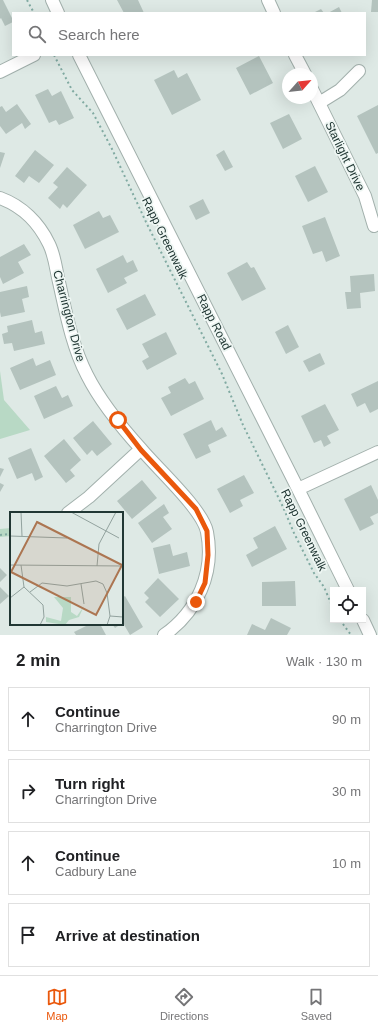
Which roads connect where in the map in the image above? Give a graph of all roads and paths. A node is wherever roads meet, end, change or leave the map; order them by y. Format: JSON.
{"nodes":[{"id":1,"x":27,"y":0,"type":"edge"},
{"id":2,"x":52,"y":0,"type":"edge"},
{"id":3,"x":268,"y":0,"type":"edge"},
{"id":4,"x":33,"y":12,"type":"edge"},
{"id":5,"x":58,"y":12,"type":"edge"},
{"id":6,"x":274,"y":12,"type":"edge"},
{"id":7,"x":32,"y":56,"type":"edge"},
{"id":8,"x":55,"y":56,"type":"edge"},
{"id":9,"x":80,"y":56,"type":"edge"},
{"id":10,"x":296,"y":56,"type":"edge"},
{"id":11,"x":302,"y":68,"type":"edge"},
{"id":12,"x":359,"y":71,"type":"dead end"},
{"id":13,"x":0,"y":72,"type":"edge"},
{"id":14,"x":319,"y":103,"type":"joint"},
{"id":15,"x":0,"y":198,"type":"edge"},
{"id":16,"x":374,"y":226,"type":"dead end"},
{"id":17,"x":141,"y":450,"type":"junction"},
{"id":18,"x":378,"y":452,"type":"edge"},
{"id":19,"x":298,"y":489,"type":"junction"},
{"id":20,"x":69,"y":512,"type":"edge"},
{"id":21,"x":10,"y":534,"type":"edge"},
{"id":22,"x":0,"y":535,"type":"edge"},
{"id":23,"x":347,"y":587,"type":"edge"},
{"id":24,"x":330,"y":601,"type":"edge"},
{"id":25,"x":342,"y":623,"type":"edge"},
{"id":26,"x":364,"y":623,"type":"edge"},
{"id":27,"x":164,"y":635,"type":"edge"},
{"id":28,"x":351,"y":635,"type":"edge"},
{"id":29,"x":370,"y":635,"type":"edge"}],
"edges":[{"from":1,"to":4,"type":"path"},
{"from":2,"to":5,"type":"street"},
{"from":3,"to":6,"type":"street"},
{"from":7,"to":13,"type":"street"},
{"from":8,"to":24,"type":"path","name":"Rapp Greenwalk"},
{"from":9,"to":19,"type":"street","name":"Rapp Road"},
{"from":10,"to":11,"type":"street"},
{"from":12,"to":14,"type":"street"},
{"from":14,"to":16,"type":"street","name":"Starlight Drive"},
{"from":15,"to":17,"type":"street","name":"Charrington Drive"},
{"from":17,"to":20,"type":"street"},
{"from":17,"to":27,"type":"street","name":"Charrington Drive"},
{"from":18,"to":19,"type":"street"},
{"from":19,"to":23,"type":"street","name":"Rapp Road"},
{"from":21,"to":22,"type":"path"},
{"from":25,"to":28,"type":"path"},
{"from":26,"to":29,"type":"street"}]}
